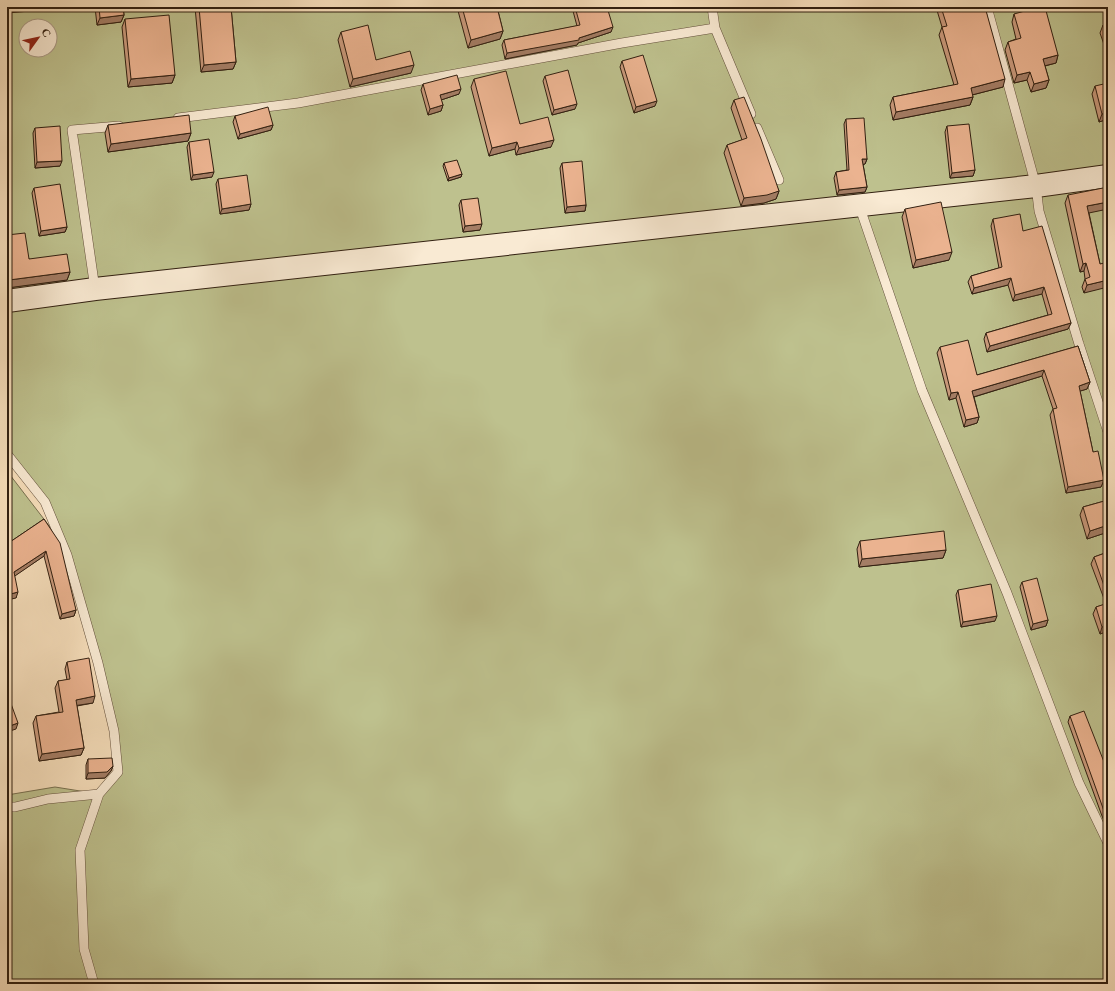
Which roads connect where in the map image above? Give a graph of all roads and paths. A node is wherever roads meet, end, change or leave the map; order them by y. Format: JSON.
{"nodes":[{"id":1,"x":712,"y":7,"type":"edge"},
{"id":2,"x":987,"y":7,"type":"edge"},
{"id":3,"x":715,"y":28,"type":"junction"},
{"id":4,"x":168,"y":119,"type":"edge"},
{"id":5,"x":128,"y":125,"type":"edge"},
{"id":6,"x":1108,"y":176,"type":"edge"},
{"id":7,"x":779,"y":180,"type":"dead end"},
{"id":8,"x":1036,"y":186,"type":"junction"},
{"id":9,"x":859,"y":205,"type":"junction"},
{"id":10,"x":95,"y":289,"type":"junction"},
{"id":11,"x":7,"y":301,"type":"edge"},
{"id":12,"x":1108,"y":432,"type":"edge"},
{"id":13,"x":7,"y":454,"type":"edge"},
{"id":14,"x":100,"y":794,"type":"junction"},
{"id":15,"x":7,"y":807,"type":"edge"},
{"id":16,"x":1108,"y":843,"type":"edge"},
{"id":17,"x":94,"y":984,"type":"edge"}],
"edges":[{"from":1,"to":3,"type":"lane"},
{"from":2,"to":8,"type":"lane"},
{"from":3,"to":4,"type":"lane"},
{"from":3,"to":7,"type":"lane"},
{"from":5,"to":10,"type":"lane"},
{"from":6,"to":8,"type":"street"},
{"from":8,"to":9,"type":"street"},
{"from":8,"to":12,"type":"lane"},
{"from":9,"to":10,"type":"street"},
{"from":9,"to":16,"type":"lane"},
{"from":10,"to":11,"type":"street"},
{"from":13,"to":14,"type":"lane"},
{"from":14,"to":15,"type":"lane"},
{"from":14,"to":17,"type":"lane"}]}
